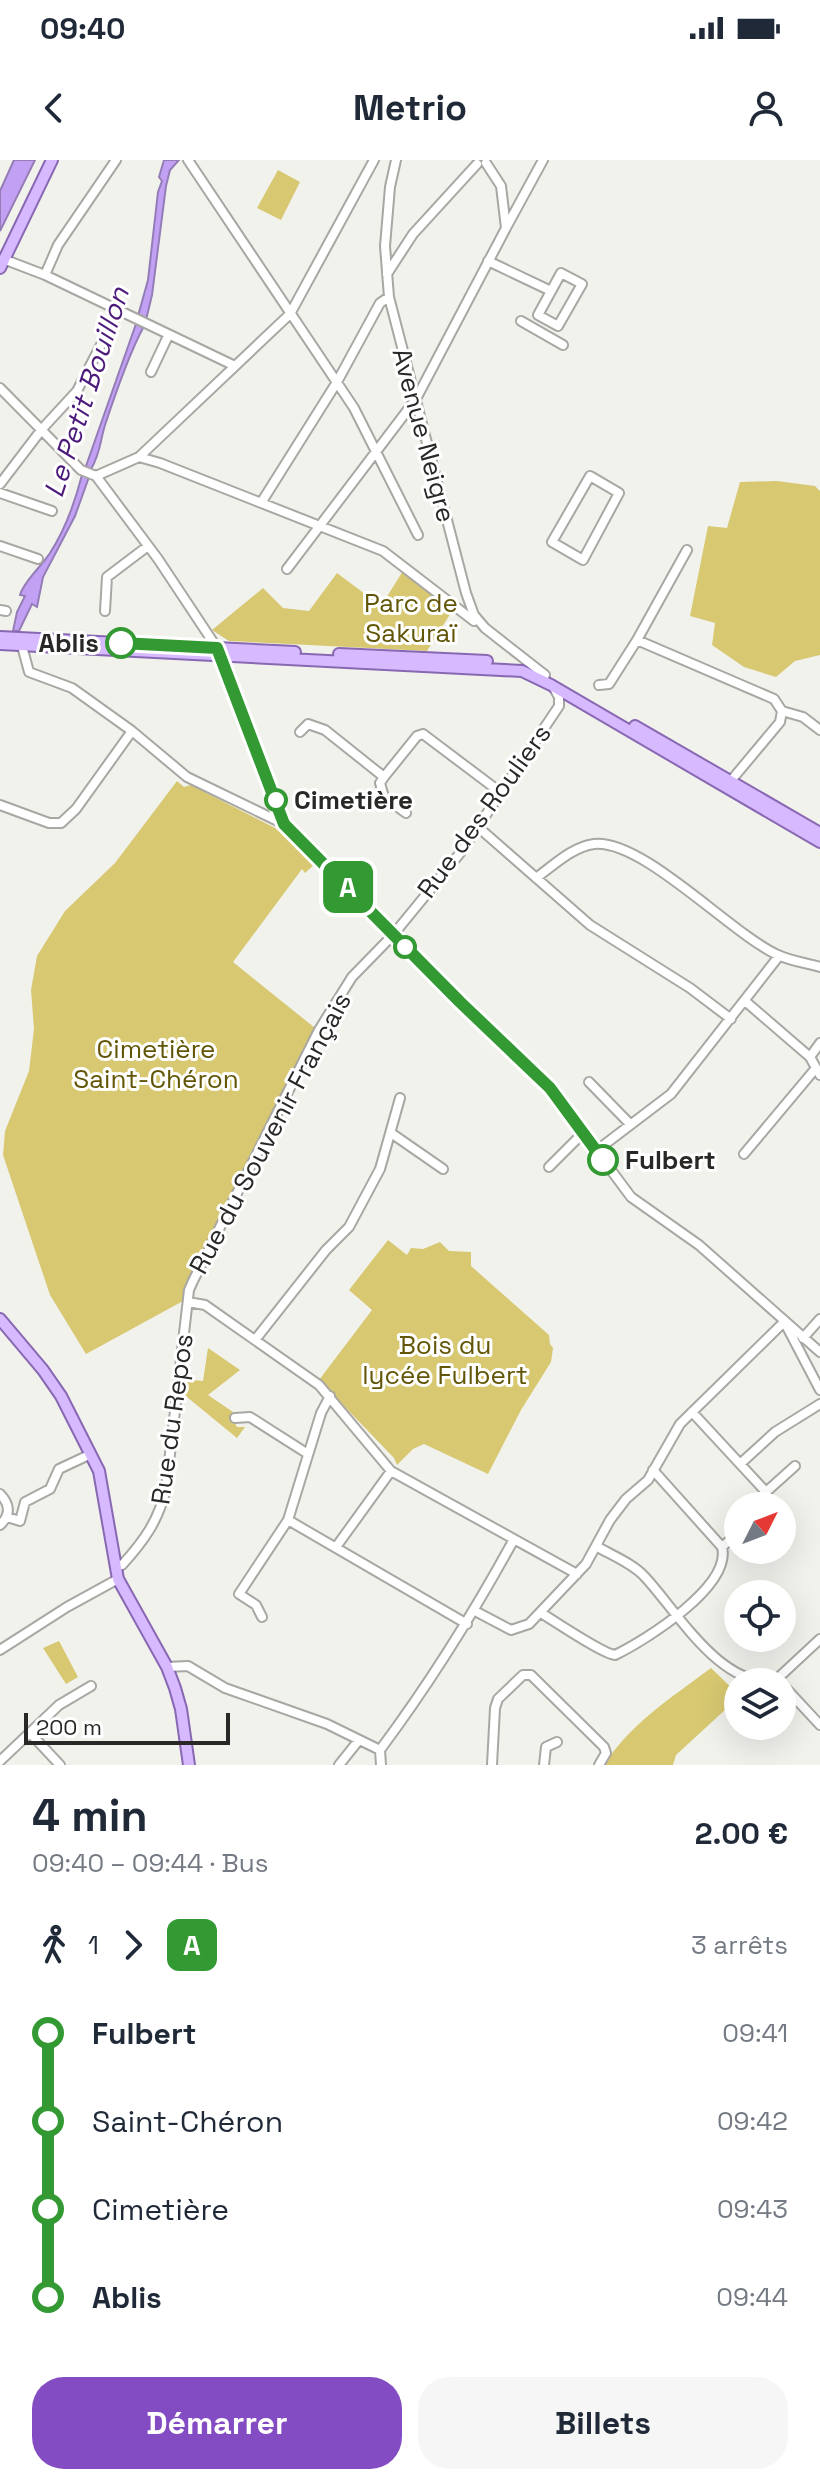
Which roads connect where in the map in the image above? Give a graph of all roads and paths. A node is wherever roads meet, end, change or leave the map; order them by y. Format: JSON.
{"nodes":[{"id":1,"x":52,"y":160,"type":"edge"},
{"id":2,"x":116,"y":160,"type":"edge"},
{"id":3,"x":188,"y":160,"type":"edge"},
{"id":4,"x":374,"y":160,"type":"edge"},
{"id":5,"x":396,"y":160,"type":"edge"},
{"id":6,"x":543,"y":160,"type":"edge"},
{"id":7,"x":481,"y":162,"type":"edge"},
{"id":8,"x":506,"y":228,"type":"junction"},
{"id":9,"x":488,"y":261,"type":"junction"},
{"id":10,"x":2,"y":264,"type":"edge"},
{"id":11,"x":45,"y":275,"type":"junction"},
{"id":12,"x":387,"y":275,"type":"junction"},
{"id":13,"x":551,"y":291,"type":"junction"},
{"id":14,"x":389,"y":297,"type":"junction"},
{"id":15,"x":119,"y":310,"type":"junction"},
{"id":16,"x":290,"y":314,"type":"junction"},
{"id":17,"x":521,"y":321,"type":"dead end"},
{"id":18,"x":168,"y":336,"type":"junction"},
{"id":19,"x":563,"y":345,"type":"dead end"},
{"id":20,"x":235,"y":366,"type":"junction"},
{"id":21,"x":151,"y":372,"type":"dead end"},
{"id":22,"x":337,"y":382,"type":"junction"},
{"id":23,"x":0,"y":388,"type":"edge"},
{"id":24,"x":416,"y":399,"type":"junction"},
{"id":25,"x":42,"y":429,"type":"junction"},
{"id":26,"x":377,"y":450,"type":"junction"},
{"id":27,"x":139,"y":457,"type":"junction"},
{"id":28,"x":90,"y":474,"type":"junction"},
{"id":29,"x":595,"y":478,"type":"joint"},
{"id":30,"x":0,"y":484,"type":"edge"},
{"id":31,"x":0,"y":493,"type":"edge"},
{"id":32,"x":261,"y":503,"type":"junction"},
{"id":33,"x":52,"y":511,"type":"dead end"},
{"id":34,"x":319,"y":525,"type":"junction"},
{"id":35,"x":418,"y":535,"type":"dead end"},
{"id":36,"x":0,"y":546,"type":"edge"},
{"id":37,"x":148,"y":546,"type":"junction"},
{"id":38,"x":687,"y":550,"type":"dead end"},
{"id":39,"x":38,"y":559,"type":"dead end"},
{"id":40,"x":287,"y":569,"type":"dead end"},
{"id":41,"x":105,"y":611,"type":"dead end"},
{"id":42,"x":485,"y":628,"type":"junction"},
{"id":43,"x":0,"y":637,"type":"edge"},
{"id":44,"x":637,"y":640,"type":"junction"},
{"id":45,"x":0,"y":644,"type":"edge"},
{"id":46,"x":22,"y":646,"type":"junction"},
{"id":47,"x":218,"y":652,"type":"junction"},
{"id":48,"x":520,"y":662,"type":"junction"},
{"id":49,"x":545,"y":679,"type":"junction"},
{"id":50,"x":599,"y":685,"type":"dead end"},
{"id":51,"x":782,"y":711,"type":"junction"},
{"id":52,"x":820,"y":730,"type":"edge"},
{"id":53,"x":132,"y":731,"type":"junction"},
{"id":54,"x":300,"y":732,"type":"dead end"},
{"id":55,"x":384,"y":777,"type":"junction"},
{"id":56,"x":729,"y":783,"type":"junction"},
{"id":57,"x":500,"y":792,"type":"junction"},
{"id":58,"x":0,"y":805,"type":"edge"},
{"id":59,"x":406,"y":813,"type":"dead end"},
{"id":60,"x":284,"y":824,"type":"junction"},
{"id":61,"x":478,"y":827,"type":"junction"},
{"id":62,"x":820,"y":833,"type":"edge"},
{"id":63,"x":820,"y":842,"type":"edge"},
{"id":64,"x":536,"y":878,"type":"junction"},
{"id":65,"x":393,"y":935,"type":"junction"},
{"id":66,"x":779,"y":956,"type":"junction"},
{"id":67,"x":820,"y":967,"type":"edge"},
{"id":68,"x":745,"y":1001,"type":"junction"},
{"id":69,"x":731,"y":1019,"type":"junction"},
{"id":70,"x":820,"y":1043,"type":"edge"},
{"id":71,"x":810,"y":1057,"type":"junction"},
{"id":72,"x":818,"y":1072,"type":"edge"},
{"id":73,"x":589,"y":1082,"type":"dead end"},
{"id":74,"x":400,"y":1098,"type":"dead end"},
{"id":75,"x":630,"y":1124,"type":"junction"},
{"id":76,"x":584,"y":1132,"type":"junction"},
{"id":77,"x":391,"y":1133,"type":"junction"},
{"id":78,"x":596,"y":1151,"type":"junction"},
{"id":79,"x":744,"y":1154,"type":"dead end"},
{"id":80,"x":549,"y":1167,"type":"dead end"},
{"id":81,"x":443,"y":1169,"type":"dead end"},
{"id":82,"x":188,"y":1302,"type":"junction"},
{"id":83,"x":0,"y":1319,"type":"edge"},
{"id":84,"x":820,"y":1319,"type":"edge"},
{"id":85,"x":785,"y":1323,"type":"junction"},
{"id":86,"x":255,"y":1340,"type":"junction"},
{"id":87,"x":805,"y":1340,"type":"junction"},
{"id":88,"x":820,"y":1352,"type":"edge"},
{"id":89,"x":803,"y":1355,"type":"junction"},
{"id":90,"x":820,"y":1390,"type":"edge"},
{"id":91,"x":330,"y":1396,"type":"junction"},
{"id":92,"x":820,"y":1404,"type":"edge"},
{"id":93,"x":692,"y":1412,"type":"junction"},
{"id":94,"x":235,"y":1418,"type":"dead end"},
{"id":95,"x":91,"y":1454,"type":"junction"},
{"id":96,"x":308,"y":1454,"type":"junction"},
{"id":97,"x":740,"y":1464,"type":"junction"},
{"id":98,"x":795,"y":1466,"type":"dead end"},
{"id":99,"x":653,"y":1470,"type":"junction"},
{"id":100,"x":391,"y":1471,"type":"junction"},
{"id":101,"x":0,"y":1494,"type":"edge"},
{"id":102,"x":7,"y":1517,"type":"junction"},
{"id":103,"x":288,"y":1520,"type":"junction"},
{"id":104,"x":0,"y":1525,"type":"edge"},
{"id":105,"x":513,"y":1541,"type":"junction"},
{"id":106,"x":596,"y":1546,"type":"junction"},
{"id":107,"x":336,"y":1547,"type":"junction"},
{"id":108,"x":722,"y":1547,"type":"joint"},
{"id":109,"x":117,"y":1573,"type":"junction"},
{"id":110,"x":577,"y":1574,"type":"junction"},
{"id":111,"x":475,"y":1611,"type":"junction"},
{"id":112,"x":541,"y":1613,"type":"junction"},
{"id":113,"x":676,"y":1616,"type":"junction"},
{"id":114,"x":262,"y":1617,"type":"dead end"},
{"id":115,"x":467,"y":1624,"type":"junction"},
{"id":116,"x":820,"y":1639,"type":"edge"},
{"id":117,"x":0,"y":1650,"type":"edge"},
{"id":118,"x":167,"y":1667,"type":"junction"},
{"id":119,"x":734,"y":1668,"type":"edge"},
{"id":120,"x":793,"y":1668,"type":"edge"},
{"id":121,"x":91,"y":1686,"type":"dead end"},
{"id":122,"x":796,"y":1699,"type":"edge"},
{"id":123,"x":820,"y":1725,"type":"edge"},
{"id":124,"x":30,"y":1733,"type":"junction"},
{"id":125,"x":359,"y":1740,"type":"junction"},
{"id":126,"x":557,"y":1742,"type":"dead end"},
{"id":127,"x":380,"y":1750,"type":"junction"},
{"id":128,"x":0,"y":1761,"type":"edge"},
{"id":129,"x":189,"y":1764,"type":"edge"},
{"id":130,"x":60,"y":1765,"type":"edge"},
{"id":131,"x":339,"y":1765,"type":"edge"},
{"id":132,"x":381,"y":1765,"type":"edge"},
{"id":133,"x":492,"y":1765,"type":"edge"},
{"id":134,"x":544,"y":1765,"type":"edge"},
{"id":135,"x":599,"y":1765,"type":"edge"}],
"edges":[{"from":1,"to":10,"type":"main road"},
{"from":2,"to":11,"type":"street"},
{"from":3,"to":16,"type":"street"},
{"from":4,"to":16,"type":"street"},
{"from":5,"to":12,"type":"street","name":"Avenue Neigre"},
{"from":6,"to":8,"type":"street"},
{"from":7,"to":8,"type":"street"},
{"from":7,"to":12,"type":"street"},
{"from":8,"to":9,"type":"street"},
{"from":9,"to":13,"type":"street"},
{"from":9,"to":24,"type":"street"},
{"from":10,"to":11,"type":"street"},
{"from":11,"to":15,"type":"street"},
{"from":12,"to":14,"type":"street","name":"Avenue Neigre"},
{"from":13,"to":13,"type":"street"},
{"from":14,"to":22,"type":"street"},
{"from":14,"to":24,"type":"street","name":"Avenue Neigre"},
{"from":15,"to":18,"type":"street"},
{"from":15,"to":25,"type":"street"},
{"from":16,"to":20,"type":"street"},
{"from":16,"to":22,"type":"street"},
{"from":17,"to":19,"type":"street"},
{"from":18,"to":20,"type":"street"},
{"from":18,"to":21,"type":"street"},
{"from":20,"to":27,"type":"street"},
{"from":22,"to":26,"type":"street"},
{"from":22,"to":32,"type":"street"},
{"from":23,"to":25,"type":"street"},
{"from":24,"to":26,"type":"street"},
{"from":24,"to":42,"type":"street","name":"Avenue Neigre"},
{"from":25,"to":28,"type":"street"},
{"from":25,"to":30,"type":"street"},
{"from":26,"to":34,"type":"street"},
{"from":26,"to":35,"type":"street"},
{"from":27,"to":28,"type":"street"},
{"from":27,"to":32,"type":"street"},
{"from":28,"to":37,"type":"street"},
{"from":29,"to":29,"type":"street"},
{"from":31,"to":33,"type":"street"},
{"from":32,"to":34,"type":"street"},
{"from":34,"to":40,"type":"street"},
{"from":34,"to":42,"type":"street"},
{"from":36,"to":39,"type":"street"},
{"from":37,"to":41,"type":"street"},
{"from":37,"to":47,"type":"street"},
{"from":38,"to":44,"type":"street"},
{"from":42,"to":48,"type":"street","name":"Avenue Neigre"},
{"from":43,"to":47,"type":"main road"},
{"from":44,"to":50,"type":"street"},
{"from":44,"to":51,"type":"street"},
{"from":45,"to":46,"type":"main road"},
{"from":46,"to":47,"type":"main road"},
{"from":46,"to":53,"type":"street"},
{"from":47,"to":48,"type":"main road"},
{"from":47,"to":48,"type":"main road"},
{"from":47,"to":60,"type":"street"},
{"from":48,"to":49,"type":"main road"},
{"from":48,"to":49,"type":"street","name":"Avenue Neigre"},
{"from":49,"to":56,"type":"main road"},
{"from":49,"to":57,"type":"street","name":"Rue des Rouliers"},
{"from":51,"to":52,"type":"street"},
{"from":51,"to":56,"type":"street"},
{"from":53,"to":58,"type":"street"},
{"from":53,"to":60,"type":"street"},
{"from":54,"to":55,"type":"street"},
{"from":55,"to":57,"type":"street"},
{"from":55,"to":59,"type":"street"},
{"from":56,"to":62,"type":"main road"},
{"from":56,"to":63,"type":"main road"},
{"from":57,"to":61,"type":"street","name":"Rue des Rouliers"},
{"from":60,"to":65,"type":"street"},
{"from":61,"to":64,"type":"street"},
{"from":61,"to":65,"type":"street","name":"Rue des Rouliers"},
{"from":64,"to":66,"type":"street"},
{"from":64,"to":69,"type":"street"},
{"from":65,"to":76,"type":"street"},
{"from":65,"to":82,"type":"street","name":"Rue du Souvenir Français"},
{"from":66,"to":67,"type":"street"},
{"from":66,"to":68,"type":"street"},
{"from":68,"to":69,"type":"street"},
{"from":68,"to":71,"type":"street"},
{"from":69,"to":75,"type":"street"},
{"from":70,"to":71,"type":"street"},
{"from":71,"to":72,"type":"street"},
{"from":72,"to":79,"type":"street"},
{"from":73,"to":75,"type":"street"},
{"from":74,"to":77,"type":"street"},
{"from":75,"to":78,"type":"street"},
{"from":76,"to":78,"type":"street"},
{"from":76,"to":80,"type":"street"},
{"from":77,"to":81,"type":"street"},
{"from":77,"to":86,"type":"street"},
{"from":78,"to":85,"type":"street"},
{"from":82,"to":86,"type":"street"},
{"from":82,"to":109,"type":"street","name":"Rue du Repos"},
{"from":83,"to":95,"type":"main road"},
{"from":84,"to":87,"type":"street"},
{"from":85,"to":87,"type":"street"},
{"from":85,"to":89,"type":"street"},
{"from":85,"to":93,"type":"street"},
{"from":86,"to":91,"type":"street"},
{"from":87,"to":88,"type":"street"},
{"from":87,"to":89,"type":"street"},
{"from":89,"to":90,"type":"street"},
{"from":91,"to":96,"type":"street"},
{"from":91,"to":100,"type":"street"},
{"from":92,"to":97,"type":"street"},
{"from":93,"to":97,"type":"street"},
{"from":93,"to":99,"type":"street"},
{"from":94,"to":96,"type":"street"},
{"from":95,"to":102,"type":"street"},
{"from":95,"to":109,"type":"main road"},
{"from":96,"to":103,"type":"street"},
{"from":97,"to":98,"type":"street"},
{"from":99,"to":106,"type":"street"},
{"from":99,"to":108,"type":"street"},
{"from":100,"to":105,"type":"street"},
{"from":100,"to":107,"type":"street"},
{"from":101,"to":102,"type":"street"},
{"from":102,"to":104,"type":"street"},
{"from":103,"to":107,"type":"street"},
{"from":103,"to":114,"type":"street"},
{"from":105,"to":110,"type":"street"},
{"from":105,"to":111,"type":"street"},
{"from":106,"to":110,"type":"street"},
{"from":106,"to":113,"type":"street"},
{"from":107,"to":115,"type":"street"},
{"from":108,"to":113,"type":"street"},
{"from":109,"to":117,"type":"street","name":"Rue du Repos"},
{"from":109,"to":118,"type":"main road"},
{"from":110,"to":112,"type":"street"},
{"from":111,"to":112,"type":"street"},
{"from":111,"to":115,"type":"street"},
{"from":112,"to":113,"type":"street"},
{"from":113,"to":119,"type":"street"},
{"from":115,"to":127,"type":"street"},
{"from":116,"to":120,"type":"street"},
{"from":118,"to":125,"type":"street"},
{"from":118,"to":129,"type":"main road"},
{"from":121,"to":124,"type":"street"},
{"from":122,"to":123,"type":"street"},
{"from":124,"to":128,"type":"street"},
{"from":124,"to":130,"type":"street"},
{"from":125,"to":127,"type":"street"},
{"from":125,"to":131,"type":"street"},
{"from":126,"to":134,"type":"street"},
{"from":127,"to":132,"type":"street"},
{"from":133,"to":135,"type":"street"}]}
